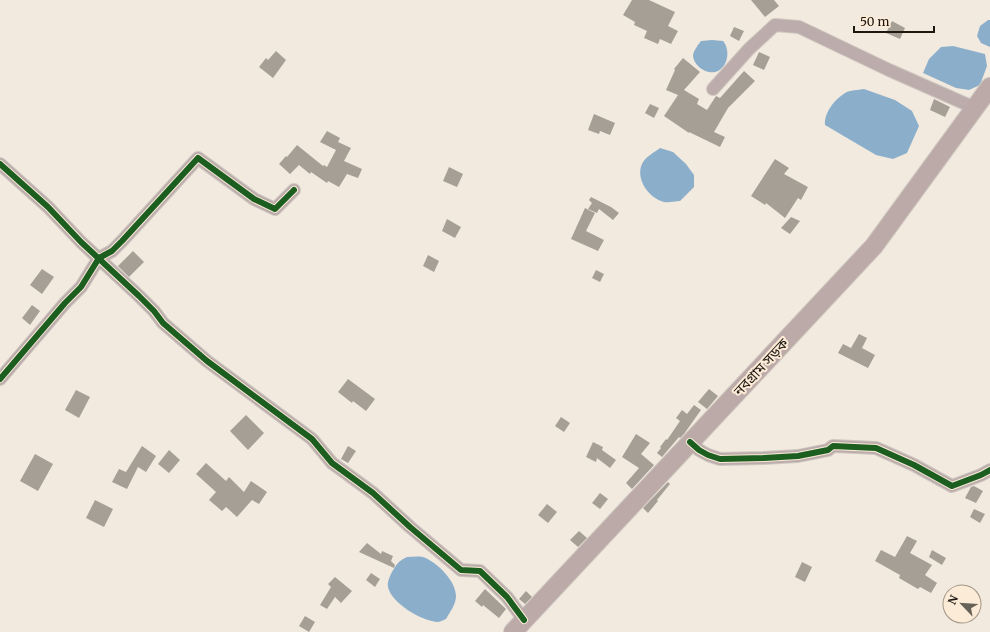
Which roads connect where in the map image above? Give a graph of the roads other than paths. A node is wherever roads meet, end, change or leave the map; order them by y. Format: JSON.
{"nodes":[{"id":1,"x":990,"y":87,"type":"edge"},
{"id":2,"x":713,"y":89,"type":"dead end"},
{"id":3,"x":975,"y":108,"type":"junction"},
{"id":4,"x":0,"y":164,"type":"edge"},
{"id":5,"x":294,"y":190,"type":"dead end"},
{"id":6,"x":99,"y":258,"type":"junction"},
{"id":7,"x":0,"y":379,"type":"edge"},
{"id":8,"x":690,"y":442,"type":"junction"},
{"id":9,"x":990,"y":470,"type":"edge"},
{"id":10,"x":518,"y":626,"type":"edge"}],
"edges":[{"from":1,"to":3,"type":"main road","name":"নবগ্রাম সড়ক"},
{"from":2,"to":3,"type":"street"},
{"from":3,"to":8,"type":"main road","name":"নবগ্রাম সড়ক"},
{"from":4,"to":6,"type":"street"},
{"from":5,"to":6,"type":"street"},
{"from":6,"to":7,"type":"street"},
{"from":6,"to":10,"type":"street"},
{"from":8,"to":9,"type":"street"},
{"from":8,"to":10,"type":"main road","name":"নবগ্রাম সড়ক"}]}
